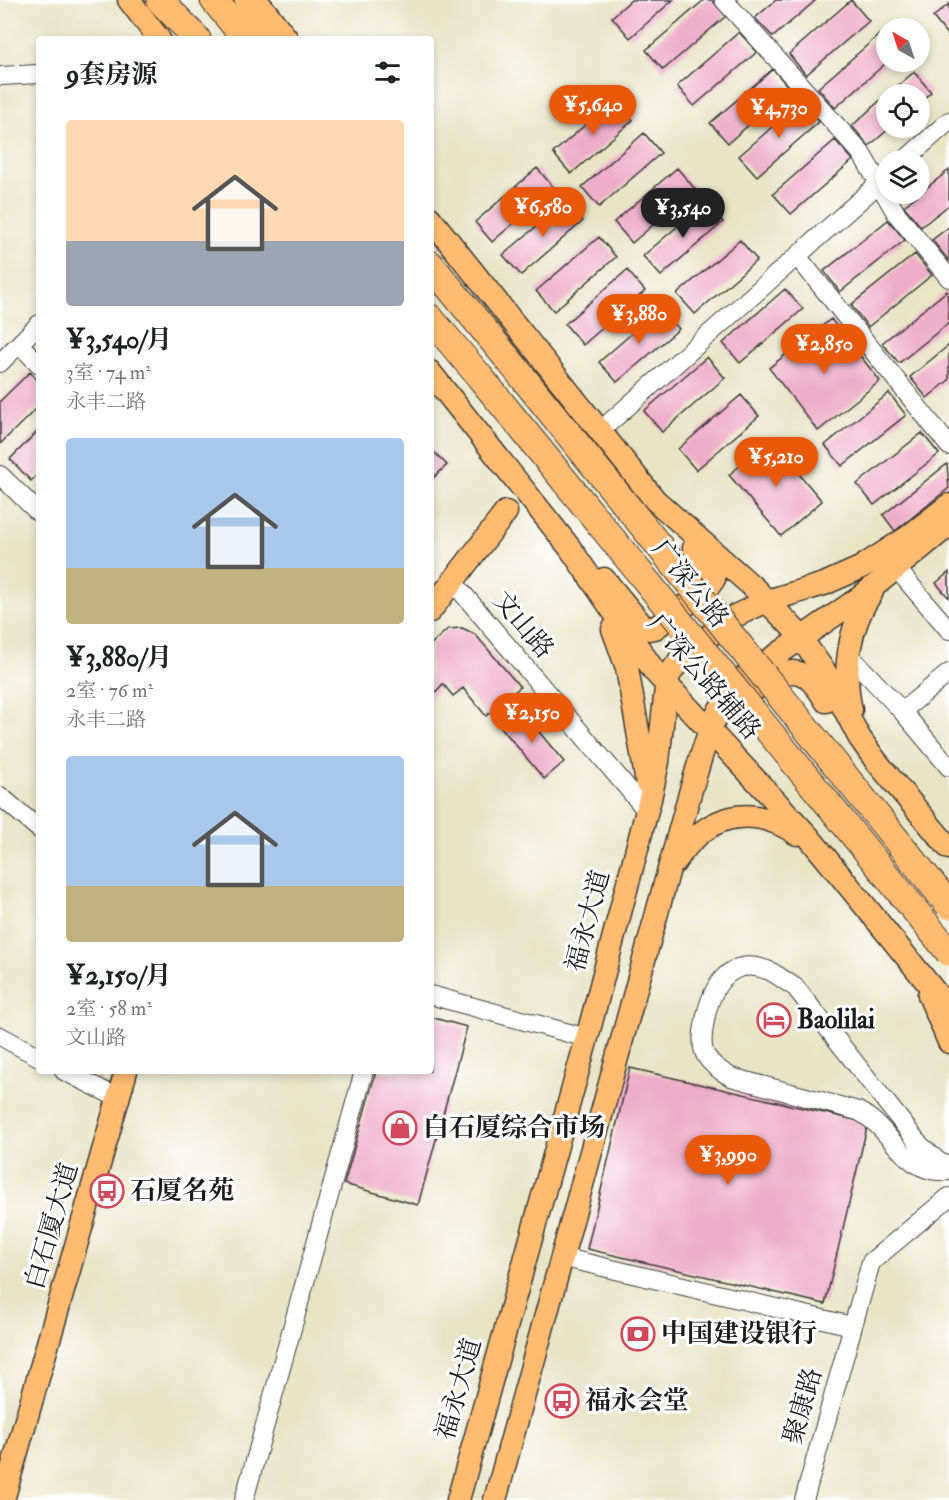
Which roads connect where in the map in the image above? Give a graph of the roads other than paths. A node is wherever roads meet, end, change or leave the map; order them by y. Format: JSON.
{"nodes":[{"id":1,"x":129,"y":0,"type":"edge"},
{"id":2,"x":160,"y":0,"type":"edge"},
{"id":3,"x":170,"y":0,"type":"edge"},
{"id":4,"x":214,"y":0,"type":"edge"},
{"id":5,"x":248,"y":0,"type":"edge"},
{"id":6,"x":256,"y":0,"type":"edge"},
{"id":7,"x":724,"y":0,"type":"edge"},
{"id":8,"x":157,"y":36,"type":"edge"},
{"id":9,"x":195,"y":36,"type":"edge"},
{"id":10,"x":196,"y":36,"type":"edge"},
{"id":11,"x":244,"y":36,"type":"edge"},
{"id":12,"x":268,"y":36,"type":"edge"},
{"id":13,"x":285,"y":36,"type":"edge"},
{"id":14,"x":36,"y":74,"type":"edge"},
{"id":15,"x":0,"y":76,"type":"edge"},
{"id":16,"x":949,"y":121,"type":"edge"},
{"id":17,"x":916,"y":150,"type":"edge"},
{"id":18,"x":876,"y":171,"type":"edge"},
{"id":19,"x":876,"y":186,"type":"edge"},
{"id":20,"x":892,"y":204,"type":"edge"},
{"id":21,"x":434,"y":223,"type":"edge"},
{"id":22,"x":797,"y":256,"type":"junction"},
{"id":23,"x":434,"y":269,"type":"edge"},
{"id":24,"x":949,"y":279,"type":"edge"},
{"id":25,"x":434,"y":323,"type":"edge"},
{"id":26,"x":36,"y":327,"type":"edge"},
{"id":27,"x":434,"y":340,"type":"edge"},
{"id":28,"x":19,"y":344,"type":"junction"},
{"id":29,"x":36,"y":361,"type":"edge"},
{"id":30,"x":0,"y":363,"type":"edge"},
{"id":31,"x":434,"y":377,"type":"edge"},
{"id":32,"x":480,"y":377,"type":"junction"},
{"id":33,"x":600,"y":431,"type":"junction"},
{"id":34,"x":949,"y":446,"type":"edge"},
{"id":35,"x":0,"y":475,"type":"edge"},
{"id":36,"x":656,"y":500,"type":"junction"},
{"id":37,"x":949,"y":505,"type":"edge"},
{"id":38,"x":36,"y":510,"type":"edge"},
{"id":39,"x":506,"y":512,"type":"dead end"},
{"id":40,"x":949,"y":525,"type":"edge"},
{"id":41,"x":570,"y":548,"type":"junction"},
{"id":42,"x":893,"y":571,"type":"junction"},
{"id":43,"x":454,"y":583,"type":"junction"},
{"id":44,"x":597,"y":588,"type":"junction"},
{"id":45,"x":767,"y":601,"type":"junction"},
{"id":46,"x":434,"y":603,"type":"edge"},
{"id":47,"x":949,"y":630,"type":"edge"},
{"id":48,"x":800,"y":638,"type":"junction"},
{"id":49,"x":849,"y":655,"type":"junction"},
{"id":50,"x":949,"y":672,"type":"edge"},
{"id":51,"x":666,"y":685,"type":"junction"},
{"id":52,"x":902,"y":711,"type":"junction"},
{"id":53,"x":710,"y":731,"type":"junction"},
{"id":54,"x":859,"y":737,"type":"junction"},
{"id":55,"x":949,"y":767,"type":"edge"},
{"id":56,"x":885,"y":773,"type":"junction"},
{"id":57,"x":754,"y":777,"type":"junction"},
{"id":58,"x":0,"y":796,"type":"edge"},
{"id":59,"x":648,"y":805,"type":"junction"},
{"id":60,"x":36,"y":826,"type":"edge"},
{"id":61,"x":949,"y":848,"type":"edge"},
{"id":62,"x":831,"y":862,"type":"junction"},
{"id":63,"x":668,"y":873,"type":"junction"},
{"id":64,"x":949,"y":904,"type":"edge"},
{"id":65,"x":949,"y":952,"type":"edge"},
{"id":66,"x":919,"y":971,"type":"junction"},
{"id":67,"x":434,"y":995,"type":"edge"},
{"id":68,"x":949,"y":1009,"type":"edge"},
{"id":69,"x":0,"y":1036,"type":"edge"},
{"id":70,"x":587,"y":1038,"type":"junction"},
{"id":71,"x":949,"y":1042,"type":"edge"},
{"id":72,"x":36,"y":1055,"type":"edge"},
{"id":73,"x":70,"y":1074,"type":"edge"},
{"id":74,"x":125,"y":1074,"type":"edge"},
{"id":75,"x":363,"y":1074,"type":"edge"},
{"id":76,"x":118,"y":1098,"type":"junction"},
{"id":77,"x":949,"y":1166,"type":"edge"},
{"id":78,"x":949,"y":1171,"type":"edge"},
{"id":79,"x":949,"y":1197,"type":"edge"},
{"id":80,"x":561,"y":1257,"type":"junction"},
{"id":81,"x":852,"y":1326,"type":"junction"},
{"id":82,"x":3,"y":1500,"type":"edge"},
{"id":83,"x":244,"y":1500,"type":"edge"},
{"id":84,"x":458,"y":1500,"type":"edge"},
{"id":85,"x":495,"y":1500,"type":"edge"},
{"id":86,"x":804,"y":1500,"type":"edge"}],
"edges":[{"from":1,"to":8,"type":"main road"},
{"from":2,"to":9,"type":"highway"},
{"from":3,"to":10,"type":"highway"},
{"from":4,"to":11,"type":"highway"},
{"from":5,"to":12,"type":"highway"},
{"from":6,"to":13,"type":"main road"},
{"from":7,"to":18,"type":"street"},
{"from":14,"to":15,"type":"street"},
{"from":16,"to":17,"type":"street"},
{"from":19,"to":22,"type":"street"},
{"from":20,"to":24,"type":"street"},
{"from":21,"to":33,"type":"main road"},
{"from":22,"to":33,"type":"street"},
{"from":22,"to":34,"type":"street"},
{"from":23,"to":64,"type":"highway","name":"广深公路","bridge":true},
{"from":25,"to":32,"type":"highway","name":"广深公路"},
{"from":26,"to":28,"type":"street"},
{"from":27,"to":32,"type":"highway"},
{"from":28,"to":29,"type":"street"},
{"from":28,"to":30,"type":"street"},
{"from":31,"to":41,"type":"main road","name":"广深公路辅路"},
{"from":32,"to":65,"type":"highway","name":"广深公路","bridge":true},
{"from":33,"to":36,"type":"main road"},
{"from":35,"to":38,"type":"street"},
{"from":36,"to":41,"type":"main road"},
{"from":36,"to":45,"type":"main road"},
{"from":37,"to":45,"type":"main road","name":"福永大道"},
{"from":39,"to":43,"type":"main road"},
{"from":40,"to":42,"type":"main road"},
{"from":41,"to":44,"type":"main road","name":"广深公路辅路"},
{"from":42,"to":47,"type":"street"},
{"from":42,"to":48,"type":"main road"},
{"from":42,"to":49,"type":"main road"},
{"from":43,"to":46,"type":"main road"},
{"from":43,"to":59,"type":"street","name":"文山路"},
{"from":44,"to":51,"type":"main road","name":"广深公路辅路"},
{"from":44,"to":59,"type":"main road"},
{"from":45,"to":48,"type":"main road"},
{"from":45,"to":51,"type":"main road","name":"福永大道"},
{"from":48,"to":53,"type":"main road"},
{"from":48,"to":54,"type":"main road"},
{"from":49,"to":52,"type":"street"},
{"from":49,"to":54,"type":"main road"},
{"from":50,"to":52,"type":"street"},
{"from":51,"to":53,"type":"main road","name":"广深公路辅路"},
{"from":51,"to":59,"type":"main road","name":"福永大道"},
{"from":52,"to":55,"type":"street"},
{"from":53,"to":57,"type":"main road","name":"广深公路辅路"},
{"from":53,"to":63,"type":"main road"},
{"from":54,"to":56,"type":"main road"},
{"from":56,"to":57,"type":"main road"},
{"from":56,"to":61,"type":"main road"},
{"from":57,"to":62,"type":"main road","name":"广深公路辅路"},
{"from":58,"to":60,"type":"street"},
{"from":59,"to":70,"type":"main road","name":"福永大道"},
{"from":62,"to":63,"type":"main road"},
{"from":62,"to":66,"type":"main road","name":"广深公路辅路"},
{"from":63,"to":80,"type":"main road"},
{"from":66,"to":68,"type":"main road","name":"广深公路辅路"},
{"from":66,"to":71,"type":"main road"},
{"from":67,"to":70,"type":"street"},
{"from":69,"to":72,"type":"street"},
{"from":70,"to":84,"type":"main road","name":"福永大道"},
{"from":73,"to":76,"type":"street"},
{"from":74,"to":76,"type":"main road","name":"白石厦大道"},
{"from":75,"to":83,"type":"street"},
{"from":76,"to":82,"type":"main road","name":"白石厦大道"},
{"from":77,"to":78,"type":"street"},
{"from":79,"to":81,"type":"street","name":"聚康路"},
{"from":80,"to":81,"type":"street"},
{"from":80,"to":85,"type":"main road"},
{"from":81,"to":86,"type":"street","name":"聚康路"}]}
